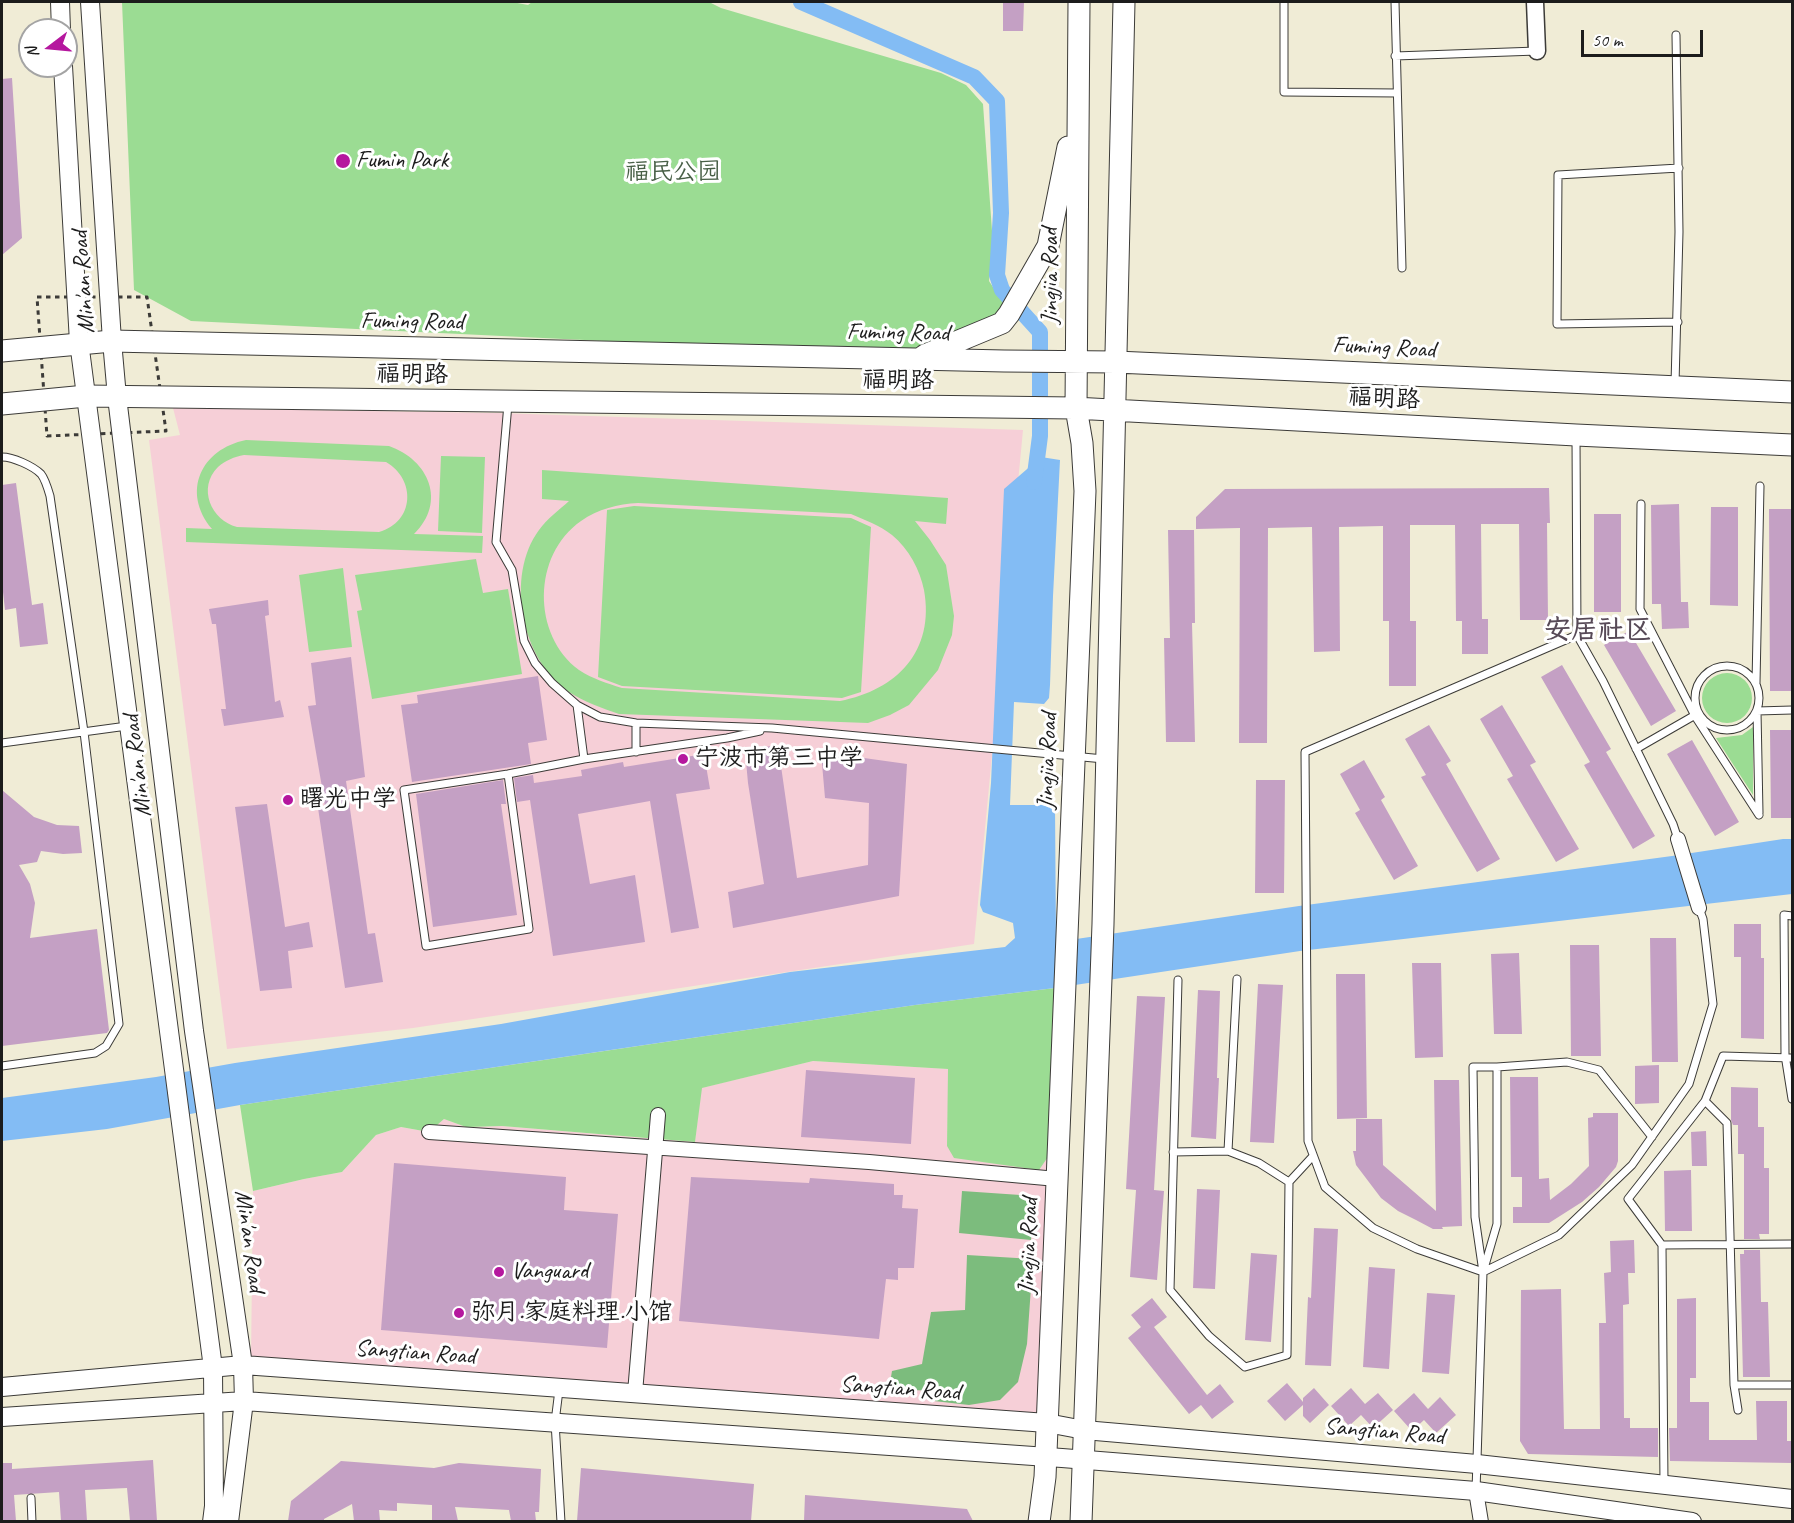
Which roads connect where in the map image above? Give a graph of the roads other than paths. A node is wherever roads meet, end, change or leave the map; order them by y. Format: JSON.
{"nodes":[{"id":1,"x":60,"y":2,"type":"edge"},
{"id":2,"x":90,"y":2,"type":"edge"},
{"id":3,"x":1079,"y":2,"type":"edge"},
{"id":4,"x":1124,"y":2,"type":"edge"},
{"id":5,"x":1284,"y":2,"type":"edge"},
{"id":6,"x":1395,"y":2,"type":"edge"},
{"id":7,"x":1535,"y":2,"type":"edge"},
{"id":8,"x":61,"y":18,"type":"edge"},
{"id":9,"x":1676,"y":35,"type":"dead end"},
{"id":10,"x":1537,"y":51,"type":"joint"},
{"id":11,"x":1395,"y":56,"type":"junction"},
{"id":12,"x":64,"y":78,"type":"edge"},
{"id":13,"x":1397,"y":93,"type":"junction"},
{"id":14,"x":1078,"y":99,"type":"junction"},
{"id":15,"x":1679,"y":168,"type":"junction"},
{"id":16,"x":1402,"y":268,"type":"dead end"},
{"id":17,"x":1678,"y":322,"type":"junction"},
{"id":18,"x":112,"y":340,"type":"junction"},
{"id":19,"x":79,"y":342,"type":"junction"},
{"id":20,"x":2,"y":351,"type":"edge"},
{"id":21,"x":917,"y":359,"type":"junction"},
{"id":22,"x":1116,"y":362,"type":"junction"},
{"id":23,"x":1075,"y":363,"type":"junction"},
{"id":24,"x":1675,"y":387,"type":"junction"},
{"id":25,"x":1792,"y":392,"type":"edge"},
{"id":26,"x":86,"y":396,"type":"junction"},
{"id":27,"x":117,"y":396,"type":"junction"},
{"id":28,"x":508,"y":401,"type":"junction"},
{"id":29,"x":2,"y":404,"type":"edge"},
{"id":30,"x":1075,"y":408,"type":"junction"},
{"id":31,"x":1115,"y":410,"type":"junction"},
{"id":32,"x":1576,"y":435,"type":"junction"},
{"id":33,"x":1792,"y":445,"type":"edge"},
{"id":34,"x":2,"y":457,"type":"edge"},
{"id":35,"x":1760,"y":486,"type":"dead end"},
{"id":36,"x":1641,"y":504,"type":"dead end"},
{"id":37,"x":1577,"y":635,"type":"junction"},
{"id":38,"x":1756,"y":683,"type":"junction"},
{"id":39,"x":577,"y":705,"type":"junction"},
{"id":40,"x":1792,"y":710,"type":"edge"},
{"id":41,"x":1756,"y":711,"type":"junction"},
{"id":42,"x":1697,"y":714,"type":"junction"},
{"id":43,"x":636,"y":723,"type":"junction"},
{"id":44,"x":129,"y":726,"type":"junction"},
{"id":45,"x":772,"y":728,"type":"junction"},
{"id":46,"x":84,"y":732,"type":"junction"},
{"id":47,"x":2,"y":743,"type":"edge"},
{"id":48,"x":1636,"y":749,"type":"junction"},
{"id":49,"x":636,"y":752,"type":"junction"},
{"id":50,"x":1074,"y":756,"type":"junction"},
{"id":51,"x":584,"y":759,"type":"junction"},
{"id":52,"x":1107,"y":759,"type":"junction"},
{"id":53,"x":508,"y":774,"type":"junction"},
{"id":54,"x":1678,"y":839,"type":"joint"},
{"id":55,"x":1700,"y":908,"type":"joint"},
{"id":56,"x":1792,"y":916,"type":"edge"},
{"id":57,"x":1237,"y":979,"type":"dead end"},
{"id":58,"x":1178,"y":980,"type":"dead end"},
{"id":59,"x":1789,"y":1058,"type":"edge"},
{"id":60,"x":2,"y":1066,"type":"edge"},
{"id":61,"x":1497,"y":1066,"type":"junction"},
{"id":62,"x":1792,"y":1099,"type":"edge"},
{"id":63,"x":1705,"y":1101,"type":"junction"},
{"id":64,"x":658,"y":1115,"type":"dead end"},
{"id":65,"x":429,"y":1132,"type":"dead end"},
{"id":66,"x":1652,"y":1137,"type":"junction"},
{"id":67,"x":655,"y":1148,"type":"junction"},
{"id":68,"x":1228,"y":1151,"type":"junction"},
{"id":69,"x":1173,"y":1152,"type":"junction"},
{"id":70,"x":1313,"y":1156,"type":"junction"},
{"id":71,"x":1057,"y":1179,"type":"junction"},
{"id":72,"x":1289,"y":1182,"type":"junction"},
{"id":73,"x":1792,"y":1244,"type":"edge"},
{"id":74,"x":1662,"y":1245,"type":"junction"},
{"id":75,"x":1729,"y":1245,"type":"junction"},
{"id":76,"x":1483,"y":1272,"type":"junction"},
{"id":77,"x":243,"y":1365,"type":"junction"},
{"id":78,"x":213,"y":1368,"type":"junction"},
{"id":79,"x":1734,"y":1385,"type":"junction"},
{"id":80,"x":1792,"y":1385,"type":"edge"},
{"id":81,"x":2,"y":1387,"type":"edge"},
{"id":82,"x":559,"y":1388,"type":"junction"},
{"id":83,"x":635,"y":1393,"type":"junction"},
{"id":84,"x":244,"y":1401,"type":"junction"},
{"id":85,"x":213,"y":1403,"type":"junction"},
{"id":86,"x":1738,"y":1410,"type":"dead end"},
{"id":87,"x":2,"y":1417,"type":"edge"},
{"id":88,"x":555,"y":1422,"type":"junction"},
{"id":89,"x":1047,"y":1423,"type":"junction"},
{"id":90,"x":1084,"y":1430,"type":"junction"},
{"id":91,"x":1046,"y":1458,"type":"junction"},
{"id":92,"x":1083,"y":1460,"type":"junction"},
{"id":93,"x":1477,"y":1464,"type":"junction"},
{"id":94,"x":1664,"y":1484,"type":"junction"},
{"id":95,"x":1476,"y":1491,"type":"junction"},
{"id":96,"x":31,"y":1498,"type":"dead end"},
{"id":97,"x":1792,"y":1498,"type":"edge"},
{"id":98,"x":32,"y":1521,"type":"edge"},
{"id":99,"x":212,"y":1521,"type":"edge"},
{"id":100,"x":229,"y":1521,"type":"edge"},
{"id":101,"x":561,"y":1521,"type":"edge"},
{"id":102,"x":1039,"y":1521,"type":"edge"},
{"id":103,"x":1081,"y":1521,"type":"edge"},
{"id":104,"x":1481,"y":1521,"type":"edge"},
{"id":105,"x":1692,"y":1521,"type":"edge"}],
"edges":[{"from":1,"to":8,"type":"main road"},
{"from":2,"to":18,"type":"main road","name":"Min'an Road"},
{"from":3,"to":14,"type":"main road","name":"Jingjia Road"},
{"from":4,"to":22,"type":"main road"},
{"from":5,"to":13,"type":"lane"},
{"from":6,"to":11,"type":"lane"},
{"from":7,"to":10,"type":"street"},
{"from":9,"to":15,"type":"lane"},
{"from":10,"to":11,"type":"lane"},
{"from":11,"to":13,"type":"lane"},
{"from":12,"to":19,"type":"main road","name":"Min'an Road"},
{"from":13,"to":16,"type":"lane"},
{"from":14,"to":21,"type":"main road"},
{"from":14,"to":23,"type":"main road","name":"Jingjia Road"},
{"from":15,"to":17,"type":"lane"},
{"from":15,"to":17,"type":"lane"},
{"from":17,"to":24,"type":"lane"},
{"from":18,"to":19,"type":"main road","name":"Fuming Road"},
{"from":18,"to":21,"type":"main road","name":"Fuming Road"},
{"from":18,"to":27,"type":"main road","name":"Min'an Road"},
{"from":19,"to":20,"type":"main road","name":"Fuming Road"},
{"from":19,"to":26,"type":"main road","name":"Min'an Road"},
{"from":21,"to":23,"type":"main road","name":"Fuming Road"},
{"from":22,"to":23,"type":"main road","name":"Fuming Road"},
{"from":22,"to":24,"type":"main road","name":"Fuming Road"},
{"from":22,"to":31,"type":"main road"},
{"from":23,"to":30,"type":"main road","name":"Jingjia Road"},
{"from":24,"to":25,"type":"main road","name":"Fuming Road"},
{"from":26,"to":27,"type":"main road","name":"福明路"},
{"from":26,"to":29,"type":"main road","name":"福明路"},
{"from":26,"to":44,"type":"main road","name":"Min'an Road"},
{"from":27,"to":28,"type":"main road","name":"福明路"},
{"from":27,"to":77,"type":"main road","name":"Min'an Road"},
{"from":28,"to":30,"type":"main road","name":"福明路"},
{"from":28,"to":39,"type":"lane"},
{"from":30,"to":31,"type":"main road","name":"福明路"},
{"from":30,"to":50,"type":"main road","name":"Jingjia Road"},
{"from":31,"to":32,"type":"main road","name":"福明路"},
{"from":31,"to":52,"type":"main road"},
{"from":32,"to":33,"type":"main road","name":"福明路"},
{"from":32,"to":37,"type":"lane"},
{"from":34,"to":46,"type":"lane"},
{"from":35,"to":38,"type":"lane"},
{"from":36,"to":42,"type":"lane"},
{"from":37,"to":48,"type":"lane"},
{"from":37,"to":70,"type":"lane"},
{"from":38,"to":41,"type":"lane"},
{"from":38,"to":42,"type":"lane"},
{"from":39,"to":43,"type":"lane"},
{"from":39,"to":51,"type":"lane"},
{"from":40,"to":41,"type":"lane"},
{"from":41,"to":42,"type":"lane"},
{"from":41,"to":42,"type":"lane"},
{"from":42,"to":48,"type":"lane"},
{"from":43,"to":45,"type":"lane"},
{"from":43,"to":49,"type":"lane"},
{"from":44,"to":46,"type":"lane"},
{"from":44,"to":78,"type":"main road","name":"Min'an Road"},
{"from":45,"to":49,"type":"lane"},
{"from":45,"to":50,"type":"lane"},
{"from":46,"to":47,"type":"lane"},
{"from":46,"to":60,"type":"lane"},
{"from":48,"to":54,"type":"lane"},
{"from":49,"to":51,"type":"lane"},
{"from":50,"to":52,"type":"lane"},
{"from":50,"to":71,"type":"main road","name":"Jingjia Road"},
{"from":51,"to":53,"type":"lane"},
{"from":52,"to":90,"type":"main road"},
{"from":53,"to":53,"type":"lane"},
{"from":54,"to":55,"type":"street"},
{"from":55,"to":66,"type":"lane"},
{"from":56,"to":59,"type":"lane"},
{"from":57,"to":68,"type":"lane"},
{"from":58,"to":69,"type":"lane"},
{"from":59,"to":62,"type":"lane"},
{"from":59,"to":63,"type":"lane"},
{"from":61,"to":66,"type":"lane"},
{"from":61,"to":76,"type":"lane"},
{"from":61,"to":76,"type":"lane"},
{"from":63,"to":74,"type":"lane"},
{"from":63,"to":75,"type":"lane"},
{"from":64,"to":67,"type":"street"},
{"from":65,"to":67,"type":"street"},
{"from":66,"to":76,"type":"lane"},
{"from":67,"to":71,"type":"street"},
{"from":67,"to":83,"type":"street"},
{"from":68,"to":69,"type":"lane"},
{"from":68,"to":72,"type":"lane"},
{"from":69,"to":72,"type":"lane"},
{"from":70,"to":72,"type":"lane"},
{"from":70,"to":76,"type":"lane"},
{"from":71,"to":89,"type":"main road","name":"Jingjia Road"},
{"from":73,"to":75,"type":"lane"},
{"from":74,"to":75,"type":"lane"},
{"from":74,"to":94,"type":"lane"},
{"from":75,"to":79,"type":"lane"},
{"from":76,"to":93,"type":"lane"},
{"from":77,"to":78,"type":"main road","name":"Sangtian Road"},
{"from":77,"to":82,"type":"main road","name":"Sangtian Road"},
{"from":77,"to":84,"type":"main road","name":"Min'an Road"},
{"from":78,"to":81,"type":"main road","name":"Sangtian Road"},
{"from":78,"to":85,"type":"main road","name":"Min'an Road"},
{"from":79,"to":80,"type":"lane"},
{"from":79,"to":86,"type":"lane"},
{"from":82,"to":83,"type":"main road","name":"Sangtian Road"},
{"from":82,"to":88,"type":"lane"},
{"from":83,"to":89,"type":"main road","name":"Sangtian Road"},
{"from":84,"to":85,"type":"main road"},
{"from":84,"to":88,"type":"main road"},
{"from":84,"to":100,"type":"main road","name":"Min'an Road"},
{"from":85,"to":87,"type":"main road"},
{"from":85,"to":99,"type":"main road","name":"Min'an Road"},
{"from":88,"to":91,"type":"main road"},
{"from":88,"to":101,"type":"lane"},
{"from":89,"to":90,"type":"main road","name":"Sangtian Road"},
{"from":89,"to":91,"type":"main road","name":"Jingjia Road"},
{"from":90,"to":92,"type":"main road"},
{"from":90,"to":93,"type":"main road","name":"Sangtian Road"},
{"from":91,"to":92,"type":"main road"},
{"from":91,"to":102,"type":"main road","name":"Jingjia Road"},
{"from":92,"to":95,"type":"main road"},
{"from":92,"to":103,"type":"main road"},
{"from":93,"to":94,"type":"main road","name":"Sangtian Road"},
{"from":93,"to":95,"type":"lane"},
{"from":94,"to":97,"type":"main road","name":"Sangtian Road"},
{"from":95,"to":104,"type":"street"},
{"from":95,"to":105,"type":"main road"},
{"from":96,"to":98,"type":"lane"}]}
